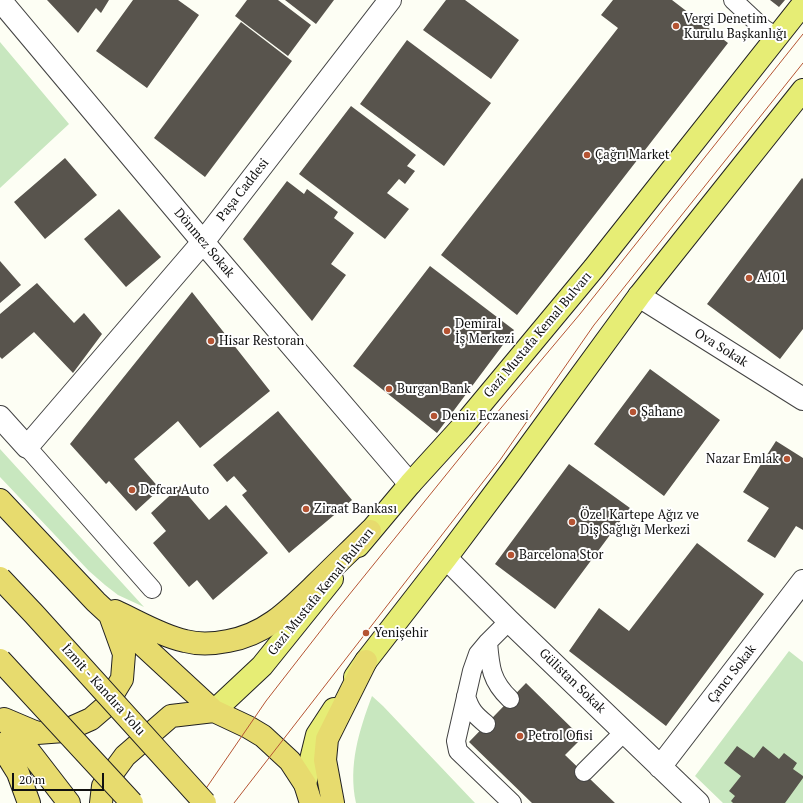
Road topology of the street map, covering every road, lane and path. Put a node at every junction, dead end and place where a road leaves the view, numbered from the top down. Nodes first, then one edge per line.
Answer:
1 (0, 0) edge
2 (390, 0) edge
3 (733, 0) edge
4 (803, 4) edge
5 (777, 37) junction
6 (803, 90) edge
7 (203, 242) junction
8 (639, 296) junction
9 (803, 399) edge
10 (0, 417) edge
11 (27, 447) junction
12 (410, 484) junction
13 (0, 500) edge
14 (370, 531) junction
15 (446, 558) junction
16 (0, 578) edge
17 (803, 581) edge
18 (152, 589) dead end
19 (103, 608) junction
20 (509, 621) junction
21 (488, 642) junction
22 (0, 660) edge
23 (366, 661) junction
24 (466, 696) junction
25 (510, 699) dead end
26 (214, 711) junction
27 (2, 717) edge
28 (486, 724) dead end
29 (624, 732) junction
30 (0, 744) edge
31 (660, 767) junction
32 (584, 772) dead end
33 (308, 796) edge
34 (693, 801) edge
35 (29, 803) edge
36 (69, 803) edge
37 (101, 803) edge
38 (132, 803) edge
39 (205, 803) edge
40 (333, 803) edge
41 (512, 803) edge

1 - 7 street, Dönmez Sokak
2 - 7 street, Paşa Caddesi
3 - 5 lane
4 - 5 main road, Gazi Mustafa Kemal Bulvarı
5 - 12 main road, Gazi Mustafa Kemal Bulvarı
6 - 8 main road
7 - 11 street, Paşa Caddesi
7 - 12 street, Dönmez Sokak
8 - 9 street, Ova Sokak
8 - 15 main road
10 - 11 street
11 - 18 lane
12 - 14 main road, Gazi Mustafa Kemal Bulvarı
13 - 19 highway
14 - 19 highway
14 - 26 main road, Gazi Mustafa Kemal Bulvarı
15 - 20 street, Gülistan Sokak
15 - 23 main road
16 - 39 highway, İzmit - Kandıra Yolu, bridge
17 - 31 street, Çancı Sokak
19 - 26 highway
19 - 27 highway
20 - 21 lane
20 - 29 street, Gülistan Sokak
21 - 24 lane
21 - 25 lane
22 - 38 highway, bridge
23 - 33 main road
23 - 40 highway
24 - 28 lane
24 - 41 lane
26 - 33 highway
26 - 37 highway
27 - 36 highway
29 - 31 street, Gülistan Sokak
29 - 32 lane
30 - 35 highway
31 - 34 street, Gülistan Sokak

